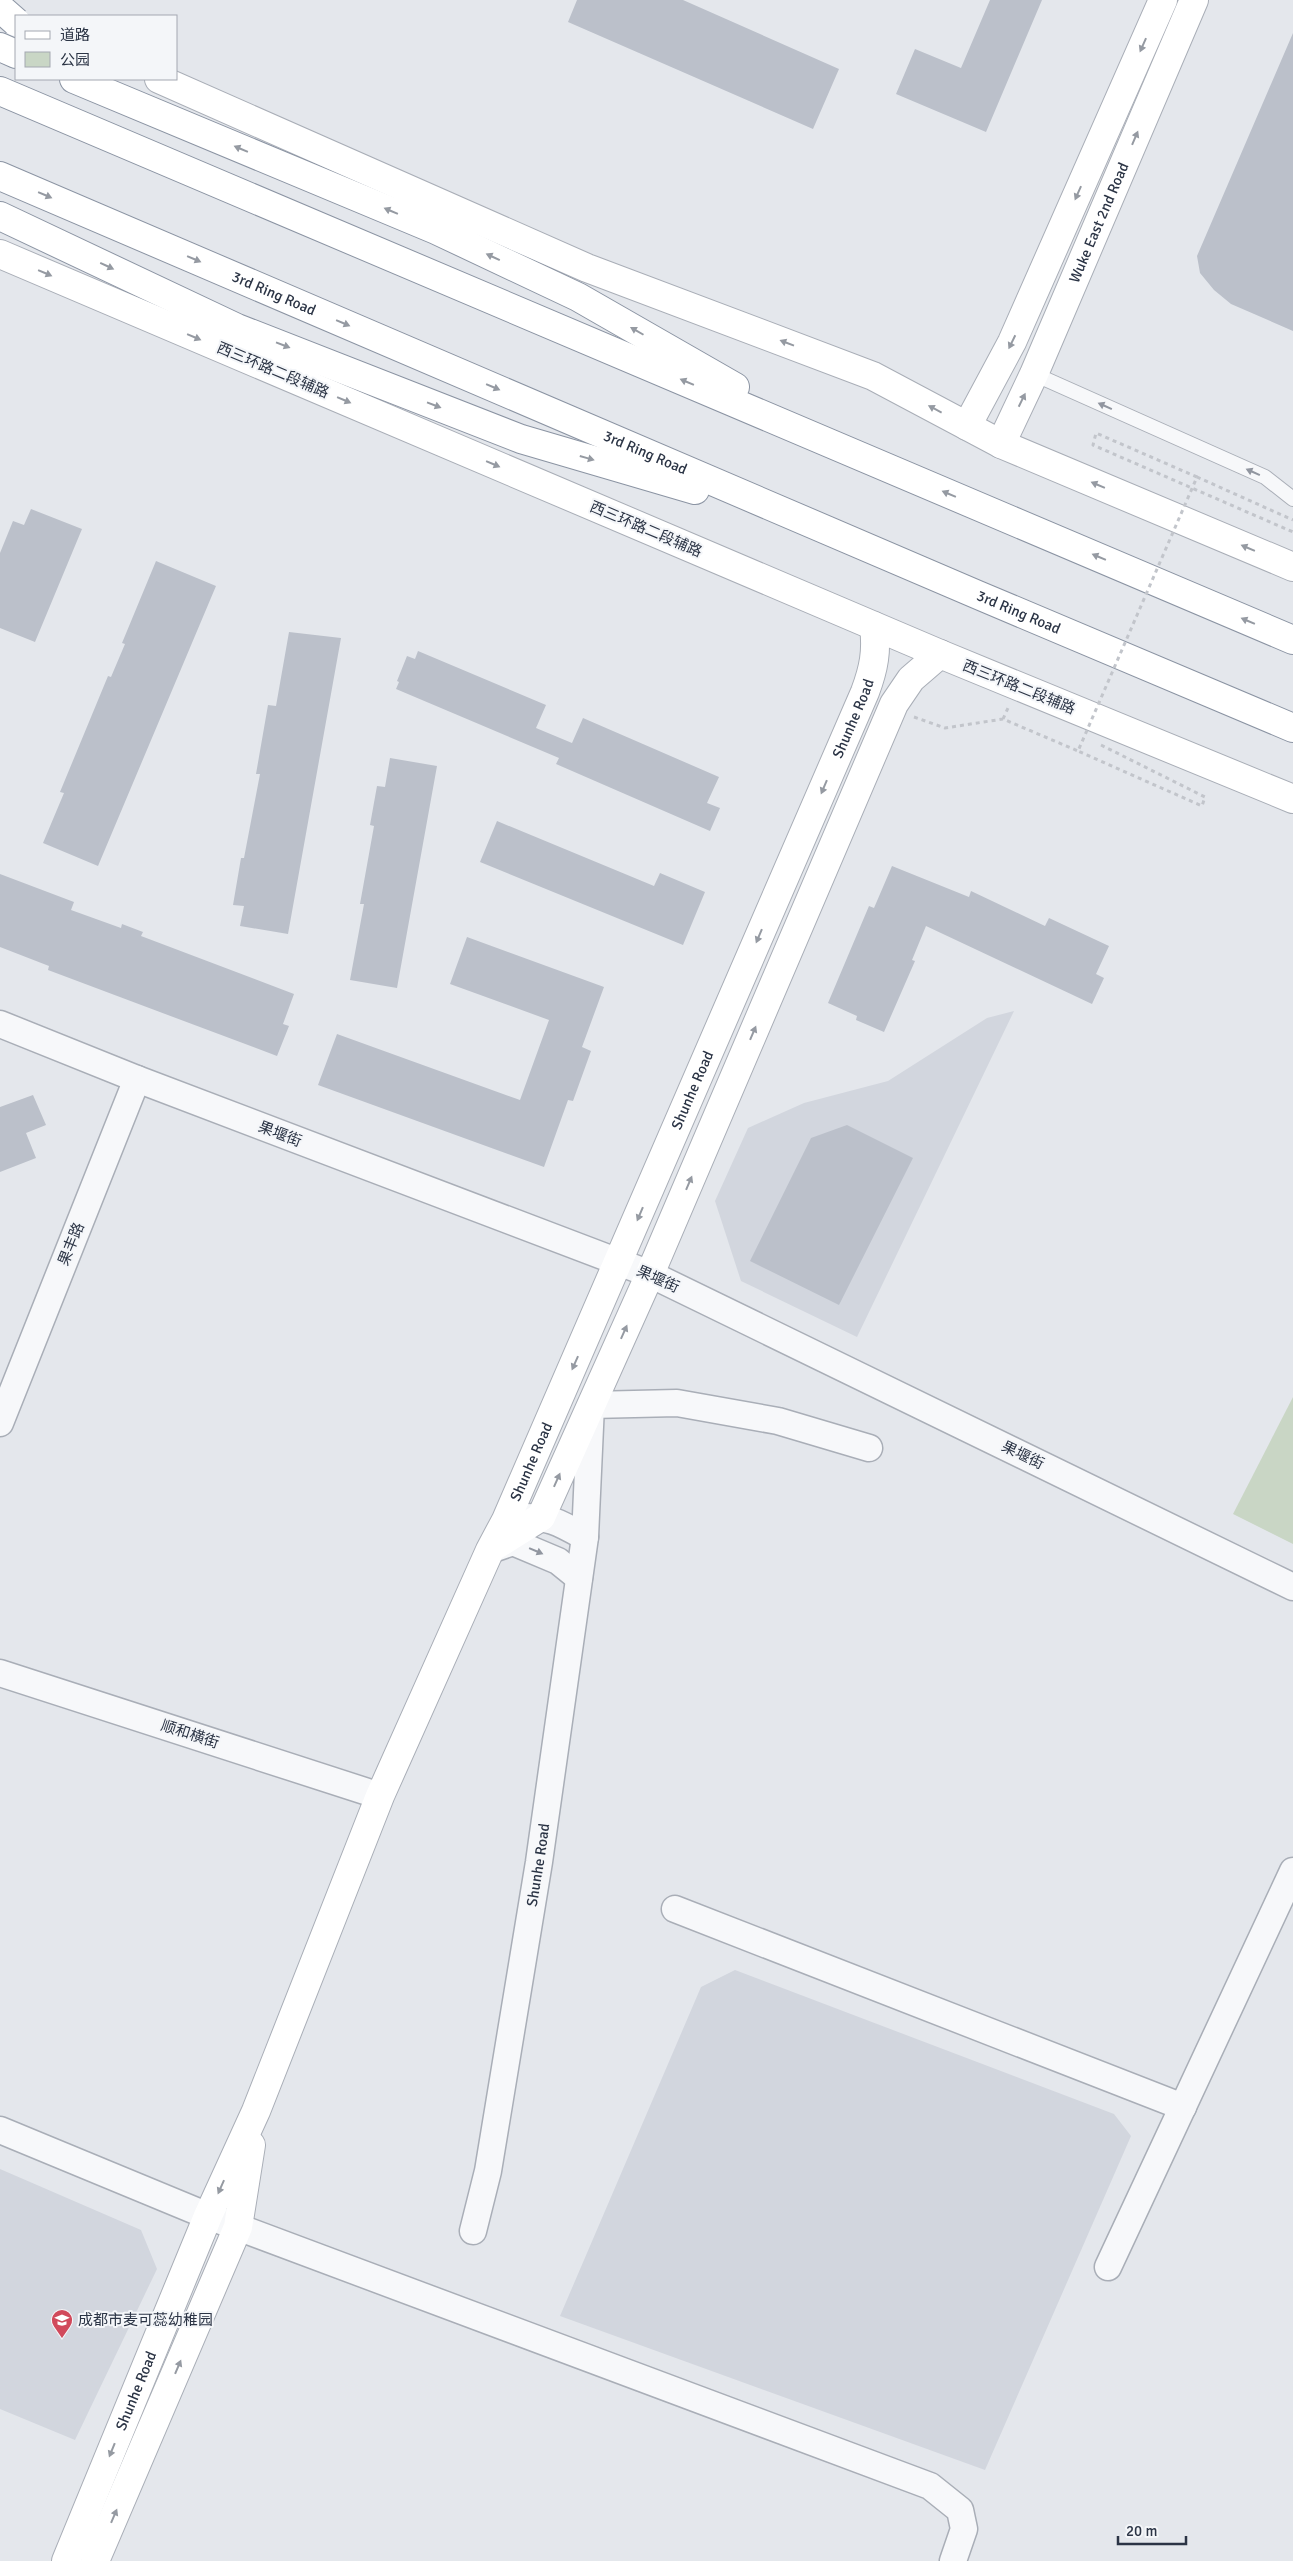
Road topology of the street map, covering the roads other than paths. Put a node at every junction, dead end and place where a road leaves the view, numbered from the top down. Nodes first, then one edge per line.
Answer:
1 (1163, 0) edge
2 (1194, 0) edge
3 (0, 8) edge
4 (16, 15) edge
5 (15, 21) edge
6 (0, 47) edge
7 (15, 54) edge
8 (77, 80) edge
9 (161, 80) edge
10 (94, 85) edge
11 (0, 91) edge
12 (0, 176) edge
13 (0, 216) edge
14 (0, 254) edge
15 (1034, 374) junction
16 (967, 426) junction
17 (1000, 444) junction
18 (847, 450) junction
19 (1293, 500) edge
20 (814, 525) junction
21 (1293, 567) edge
22 (874, 626) junction
23 (1293, 640) edge
24 (940, 654) junction
25 (1293, 728) edge
26 (1293, 800) edge
27 (0, 1024) edge
28 (137, 1079) junction
29 (619, 1262) junction
30 (650, 1274) junction
31 (591, 1405) junction
32 (3, 1416) edge
33 (869, 1448) dead end
34 (540, 1517) junction
35 (506, 1520) junction
36 (585, 1537) junction
37 (490, 1550) junction
38 (579, 1578) junction
39 (1293, 1587) edge
40 (0, 1673) edge
41 (380, 1796) junction
42 (1293, 1871) edge
43 (675, 1909) dead end
44 (1183, 2107) junction
45 (256, 2111) junction
46 (0, 2130) edge
47 (208, 2216) junction
48 (238, 2227) junction
49 (473, 2231) dead end
50 (1108, 2267) dead end
51 (66, 2561) edge
52 (95, 2561) edge
53 (953, 2561) edge

1 -> 16 main road, Wuke East 2nd Road
15 -> 2 main road, Wuke East 2nd Road
3 - 4 main road
3 - 5 main road, bridge
6 - 7 main road
8 - 10 main road
16 -> 9 main road
18 -> 10 main road
18 -> 11 main road
12 -> 20 main road, 3rd Ring Road
13 -> 20 main road
14 -> 22 main road, 西三环路二段辅路
17 -> 15 main road, Wuke East 2nd Road
19 -> 15 lane
16 - 17 main road
21 -> 17 main road
23 -> 18 main road
20 - 25 main road, 3rd Ring Road
22 - 24 main road, 西三环路二段辅路
22 -> 29 main road, Shunhe Road
24 - 26 main road, 西三环路二段辅路
30 -> 24 main road, Shunhe Road
27 - 28 street, 果堰街
28 - 29 street, 果堰街
28 - 32 street, 果丰路
29 - 30 street, 果堰街
29 -> 35 main road, Shunhe Road
31 -> 30 main road, Shunhe Road
30 - 39 street, 果堰街
31 - 33 street
34 -> 31 main road, Shunhe Road
31 - 36 street, Shunhe Road
34 - 35 street
34 - 36 street
34 - 37 main road, Shunhe Road
35 - 37 main road, Shunhe Road
36 - 38 street, Shunhe Road
37 -> 38 street
37 - 41 main road, Shunhe Road
38 - 49 street, Shunhe Road
40 - 41 street, 顺和横街
41 - 45 main road, Shunhe Road
42 - 44 street
43 - 44 street
44 - 50 street
45 -> 47 main road, Shunhe Road
45 - 48 main road, Shunhe Road
46 - 47 street
47 - 48 street
47 -> 51 main road, Shunhe Road
52 -> 48 main road, Shunhe Road
48 - 53 street

